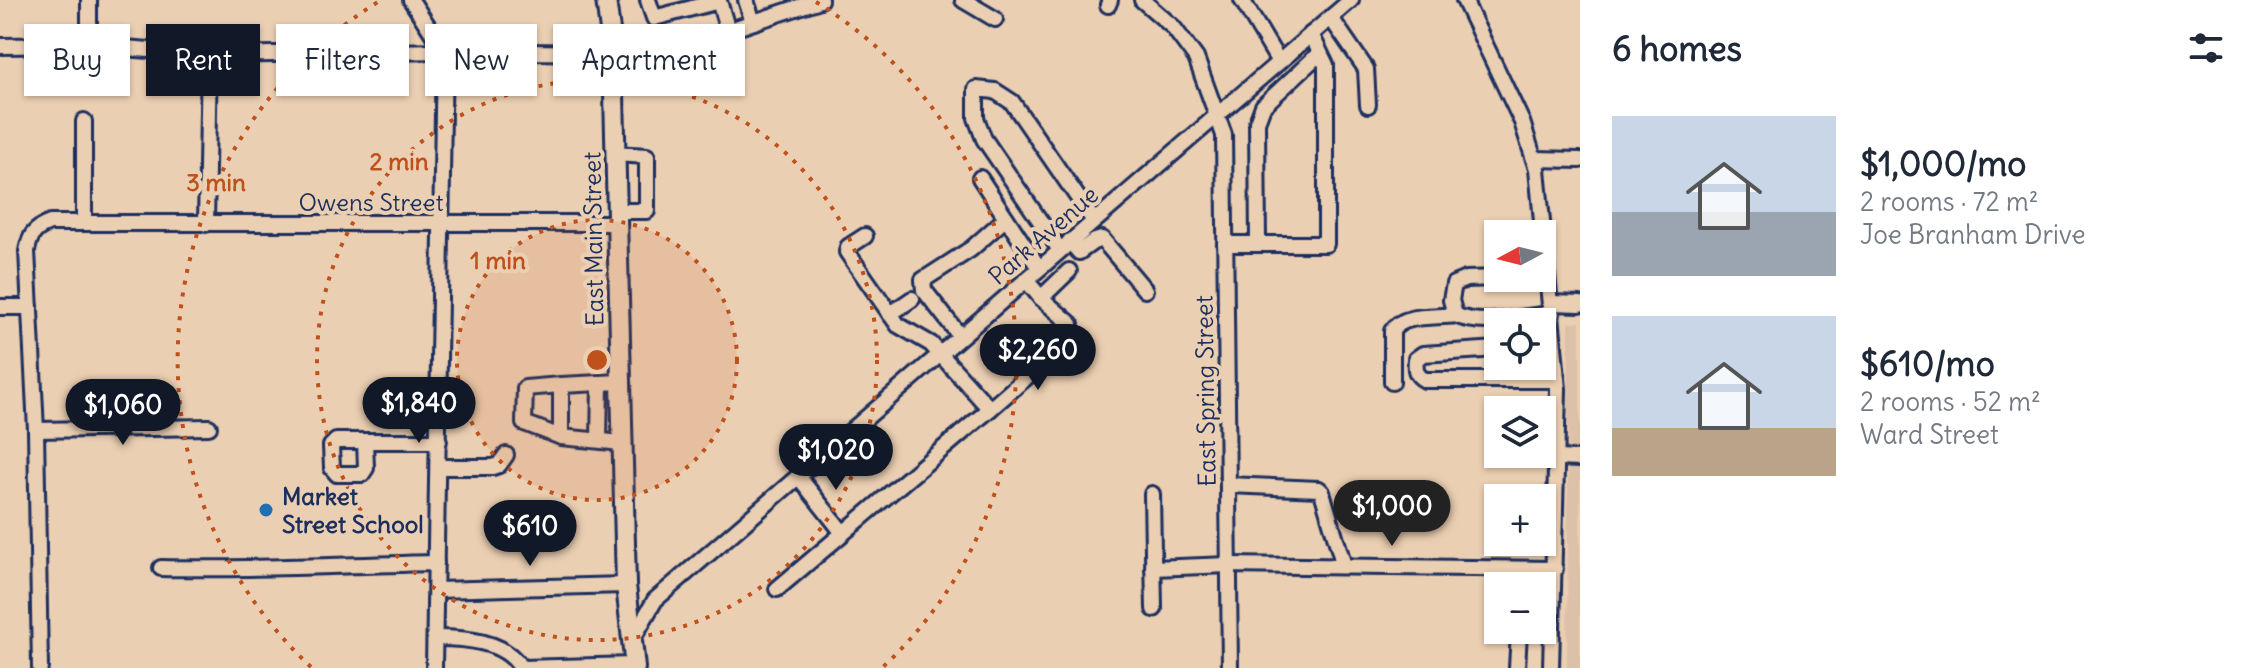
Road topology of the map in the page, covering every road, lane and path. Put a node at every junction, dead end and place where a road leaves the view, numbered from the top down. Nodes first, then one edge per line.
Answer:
1 (89, 0) edge
2 (411, 0) edge
3 (606, 0) edge
4 (648, 0) edge
5 (746, 0) edge
6 (820, 0) edge
7 (963, 0) edge
8 (1142, 0) edge
9 (1242, 0) edge
10 (1351, 0) edge
11 (1464, 0) edge
12 (1331, 18) junction
13 (995, 19) dead end
14 (753, 22) junction
15 (89, 24) edge
16 (427, 24) edge
17 (609, 24) edge
18 (726, 24) edge
19 (745, 25) edge
20 (1311, 34) junction
21 (0, 46) edge
22 (24, 46) edge
23 (425, 51) edge
24 (1320, 53) junction
25 (260, 54) edge
26 (1279, 62) junction
27 (208, 96) edge
28 (444, 96) edge
29 (614, 96) edge
30 (1368, 105) dead end
31 (1215, 115) junction
32 (84, 121) dead end
33 (615, 154) junction
34 (1534, 159) junction
35 (1580, 160) edge
36 (980, 178) dead end
37 (616, 217) junction
38 (1006, 218) junction
39 (1540, 220) edge
40 (1094, 221) junction
41 (84, 223) junction
42 (206, 224) junction
43 (443, 224) junction
44 (865, 236) dead end
45 (1225, 244) junction
46 (1258, 244) junction
47 (1065, 246) junction
48 (1039, 268) junction
49 (1069, 271) dead end
50 (1484, 278) edge
51 (1026, 280) junction
52 (1145, 290) dead end
53 (1041, 298) junction
54 (912, 299) dead end
55 (1580, 304) edge
56 (0, 307) edge
57 (30, 307) junction
58 (1556, 308) edge
59 (890, 314) junction
60 (1455, 315) junction
61 (1484, 320) edge
62 (1071, 324) dead end
63 (960, 336) junction
64 (1061, 347) dead end
65 (1484, 350) edge
66 (940, 353) junction
67 (1556, 376) edge
68 (1484, 380) edge
69 (1557, 380) joint
70 (620, 382) junction
71 (1392, 382) dead end
72 (600, 383) junction
73 (561, 385) junction
74 (990, 409) junction
75 (209, 427) dead end
76 (36, 430) junction
77 (561, 437) junction
78 (599, 440) junction
79 (365, 441) dead end
80 (439, 441) junction
81 (622, 443) junction
82 (506, 455) dead end
83 (1557, 458) junction
84 (1580, 459) edge
85 (438, 467) junction
86 (798, 476) junction
87 (1228, 485) junction
88 (1152, 494) dead end
89 (843, 533) junction
90 (436, 563) junction
91 (1229, 565) junction
92 (1344, 566) junction
93 (161, 568) dead end
94 (1153, 568) junction
95 (1555, 569) junction
96 (1555, 572) edge
97 (626, 585) junction
98 (777, 589) dead end
99 (436, 590) junction
100 (1154, 609) dead end
101 (435, 638) junction
102 (632, 640) junction
103 (1518, 644) edge
104 (1549, 644) edge
105 (635, 666) edge
106 (40, 668) edge
107 (434, 668) edge
108 (521, 668) edge
109 (1230, 668) edge
110 (1517, 668) edge
111 (1551, 668) edge

1 - 15 street
2 - 16 street
3 - 17 main road, East Main Street
4 - 18 street
5 - 14 street
6 - 14 street
7 - 13 street
8 - 31 street, East Spring Street
9 - 26 street
10 - 12 street, Park Avenue
11 - 34 street
12 - 20 street, Park Avenue
12 - 30 street
14 - 19 street
20 - 24 street
20 - 26 street, Park Avenue
21 - 22 street
23 - 25 street
24 - 46 street
24 - 46 street
26 - 31 street, Park Avenue
27 - 42 street
28 - 43 street
29 - 33 main road, East Main Street
31 - 40 street, Park Avenue
31 - 45 street, East Spring Street
32 - 41 street
33 - 37 main road, East Main Street
33 - 37 street, Owens Street
34 - 35 street
34 - 39 street
36 - 38 street
37 - 43 street, Owens Street
37 - 70 main road, East Main Street
38 - 48 street
38 - 63 street
40 - 47 street, Park Avenue
40 - 47 street
41 - 42 street, Owens Street
41 - 57 street, Owens Street
42 - 43 street, Owens Street
43 - 80 street
44 - 59 street
45 - 46 street
45 - 87 street, East Spring Street
47 - 48 street, Park Avenue
47 - 52 street
48 - 51 street, Park Avenue
49 - 53 street
50 - 60 street
51 - 53 street
51 - 63 street, Park Avenue
53 - 62 street
54 - 59 street
55 - 58 street
56 - 57 street
57 - 76 street
59 - 66 street
60 - 61 street
60 - 71 street
63 - 66 street, Park Avenue
64 - 74 street
65 - 68 street
66 - 74 street
66 - 86 street, Park Avenue
67 - 69 street
69 - 83 street
70 - 72 street
70 - 81 main road, East Main Street
72 - 73 street
72 - 78 street
73 - 77 street
73 - 77 street
74 - 89 street
75 - 76 street
76 - 106 street
77 - 78 street
78 - 81 street
79 - 80 street
80 - 85 street
81 - 97 main road, East Main Street
82 - 85 street
83 - 84 street
83 - 95 street
85 - 90 street
86 - 89 street
86 - 102 street, Park Avenue
87 - 91 street, East Spring Street
87 - 92 street
88 - 94 street
89 - 98 street
90 - 93 street
90 - 99 street
91 - 92 street
91 - 94 street
91 - 109 street, East Spring Street
92 - 95 street
94 - 100 street
95 - 96 street
97 - 99 street
97 - 102 main road, East Main Street
99 - 101 street
101 - 107 street
101 - 108 street
102 - 105 main road, East Main Street
103 - 110 street
104 - 111 street
105 - 108 street

